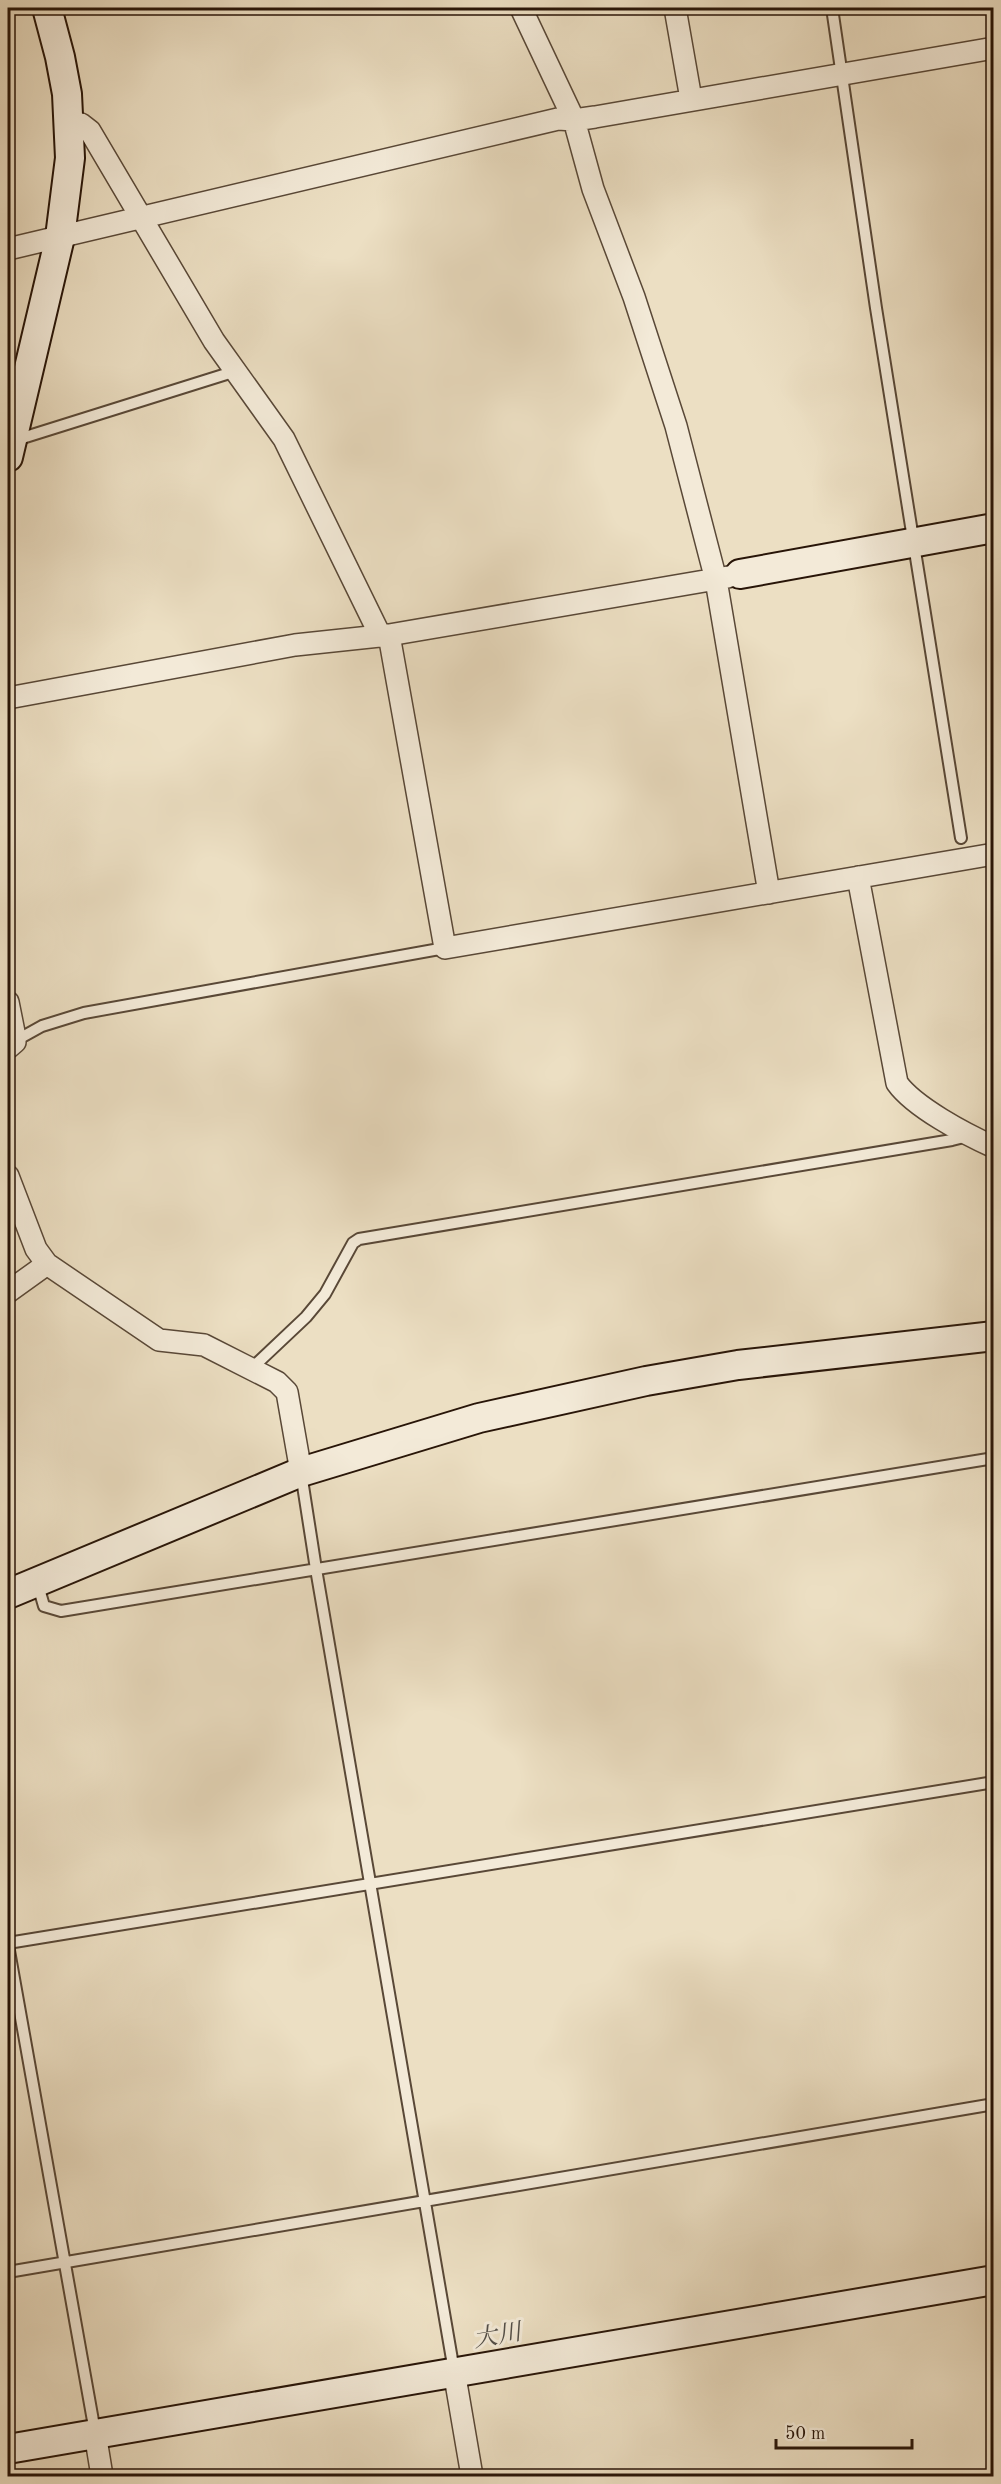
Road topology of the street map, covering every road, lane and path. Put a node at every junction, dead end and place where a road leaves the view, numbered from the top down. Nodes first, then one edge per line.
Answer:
1 (47, 8) edge
2 (521, 8) edge
3 (675, 8) edge
4 (832, 8) edge
5 (993, 48) edge
6 (842, 75) junction
7 (691, 99) junction
8 (574, 120) junction
9 (69, 124) junction
10 (139, 217) junction
11 (60, 237) junction
12 (8, 249) edge
13 (236, 371) junction
14 (9, 447) edge
15 (993, 528) edge
16 (915, 541) junction
17 (728, 577) junction
18 (385, 635) junction
19 (8, 698) edge
20 (961, 838) dead end
21 (993, 854) edge
22 (858, 877) junction
23 (769, 893) junction
24 (445, 948) junction
25 (8, 1002) edge
26 (11, 1042) edge
27 (965, 1133) junction
28 (993, 1147) edge
29 (8, 1176) edge
30 (47, 1264) junction
31 (8, 1292) edge
32 (993, 1336) edge
33 (252, 1368) junction
34 (993, 1458) edge
35 (301, 1472) junction
36 (316, 1569) junction
37 (37, 1582) junction
38 (8, 1594) edge
39 (993, 1782) edge
40 (371, 1883) junction
41 (8, 1944) edge
42 (993, 2104) edge
43 (425, 2201) junction
44 (64, 2262) junction
45 (8, 2272) edge
46 (993, 2280) edge
47 (454, 2372) junction
48 (95, 2433) junction
49 (8, 2449) edge
50 (102, 2476) edge
51 (472, 2476) edge

1 - 9 street
2 - 8 street
3 - 7 street
4 - 6 lane
5 - 6 street
6 - 7 street
6 - 16 lane
7 - 8 street
8 - 10 street
8 - 17 street
9 - 10 street
9 - 11 street
10 - 11 street
10 - 13 street
11 - 12 street
11 - 14 street
13 - 14 lane
13 - 18 street
15 - 16 street
16 - 17 street
16 - 20 lane
17 - 18 street
17 - 23 street
18 - 19 street
18 - 24 street
21 - 22 street
22 - 23 street
22 - 27 street
23 - 24 street
24 - 26 lane
25 - 26 street
27 - 28 street
27 - 33 lane
29 - 30 street
30 - 31 street
30 - 33 street
32 - 35 street
33 - 35 street
34 - 36 lane
35 - 36 lane
35 - 37 street
36 - 37 lane
36 - 40 lane
37 - 38 street
39 - 40 lane
40 - 41 lane
40 - 43 lane
41 - 44 lane
42 - 43 lane
43 - 44 lane
43 - 47 lane
44 - 45 lane
44 - 48 lane
46 - 47 street
47 - 48 street
47 - 51 street
48 - 49 street
48 - 50 street

